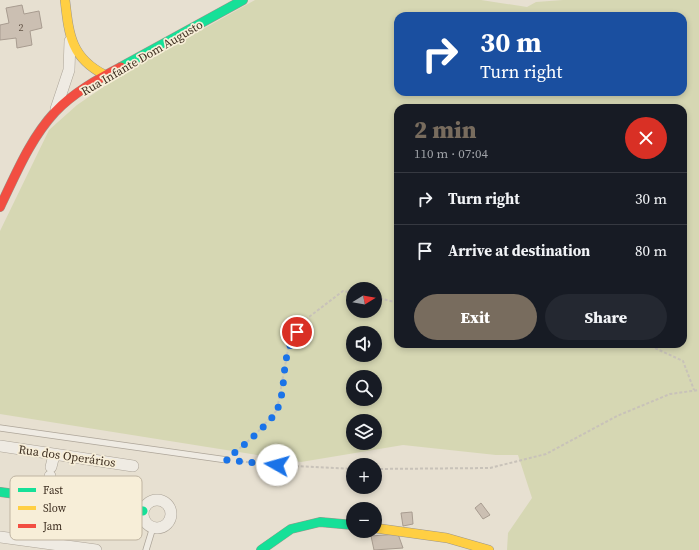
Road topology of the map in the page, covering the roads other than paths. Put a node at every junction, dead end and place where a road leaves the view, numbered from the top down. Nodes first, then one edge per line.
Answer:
1 (64, 0) edge
2 (244, 0) edge
3 (70, 40) junction
4 (105, 76) junction
5 (56, 111) junction
6 (0, 207) edge
7 (0, 428) edge
8 (0, 446) edge
9 (54, 454) junction
10 (226, 460) road end
11 (133, 466) dead end
12 (50, 476) edge
13 (0, 492) edge
14 (10, 493) edge
15 (143, 512) joint
16 (346, 524) edge
17 (153, 527) junction
18 (382, 529) edge
19 (0, 537) edge
20 (10, 538) edge
21 (23, 540) edge
22 (39, 542) joint
23 (96, 550) edge
24 (146, 550) edge
25 (260, 550) edge
26 (489, 550) edge

1 - 3 street
2 - 4 street, Rua Infante Dom Augusto
3 - 4 street
3 - 5 street
4 - 5 street, Rua Infante Dom Augusto
5 - 6 street, Rua Infante Dom Augusto
7 - 10 lane
8 - 9 street, Rua dos Operários
9 - 11 street, Rua dos Operários
9 - 12 street
13 - 14 street
15 - 17 street
15 - 17 street
16 - 25 street
17 - 24 lane
18 - 26 street
19 - 20 street
21 - 22 street
22 - 23 street

